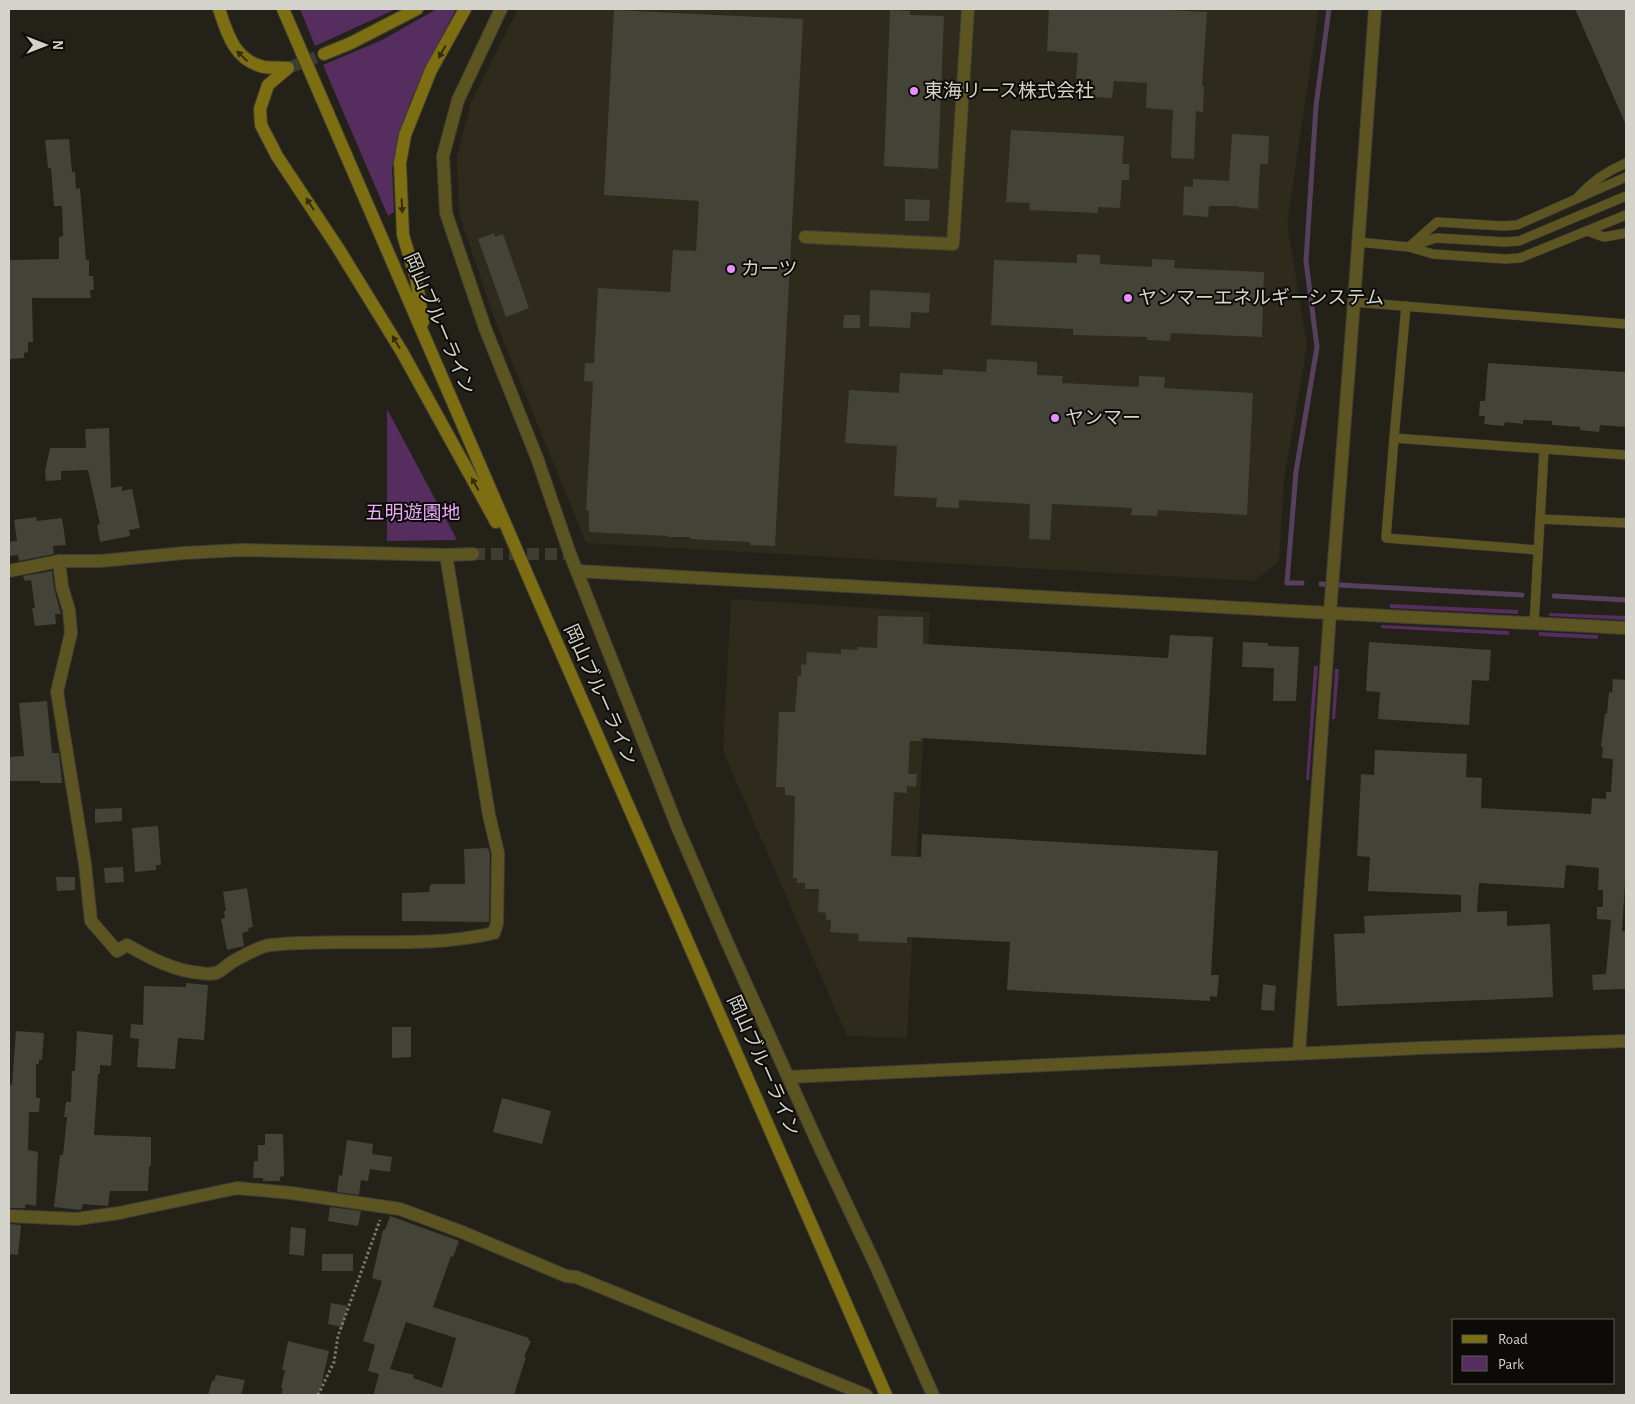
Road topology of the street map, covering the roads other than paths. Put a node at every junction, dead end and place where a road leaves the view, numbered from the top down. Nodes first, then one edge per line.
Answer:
1 (219, 9) edge
2 (283, 9) edge
3 (417, 9) edge
4 (465, 9) edge
5 (502, 9) edge
6 (968, 9) edge
7 (1375, 9) edge
8 (324, 54) tunnel mouth
9 (1626, 163) edge
10 (1626, 178) edge
11 (1626, 196) edge
12 (1576, 199) junction
13 (1626, 215) edge
14 (1587, 231) junction
15 (1626, 233) edge
16 (805, 237) dead end
17 (1358, 242) junction
18 (1409, 247) junction
19 (1354, 302) junction
20 (1406, 306) junction
21 (1626, 324) edge
22 (426, 342) junction
23 (1394, 438) junction
24 (1544, 450) junction
25 (1626, 456) edge
26 (1540, 519) junction
27 (1626, 524) edge
28 (1538, 550) junction
29 (473, 554) tunnel mouth
30 (446, 555) junction
31 (59, 561) junction
32 (9, 571) edge
33 (577, 571) junction
34 (533, 588) junction
35 (1330, 613) junction
36 (1534, 624) junction
37 (1626, 628) edge
38 (1626, 1041) edge
39 (1299, 1053) junction
40 (788, 1077) junction
41 (9, 1216) edge
42 (841, 1390) edge
43 (866, 1395) edge
44 (886, 1395) edge
45 (933, 1395) edge

34 -> 1 main road
2 - 22 main road, 岡山ブルーライン
3 - 8 main road
4 -> 22 main road
5 - 33 street
6 - 16 street
7 - 17 street
9 - 12 lane
10 - 12 lane
11 - 18 lane
12 - 18 lane
13 - 14 lane
14 - 15 lane
14 - 18 lane
17 - 18 lane
17 - 19 street
19 - 20 lane
19 - 35 street
20 - 21 lane
20 - 23 lane
22 - 34 main road, 岡山ブルーライン
23 - 24 lane
23 - 28 lane
24 - 25 lane
24 - 26 lane
26 - 27 lane
26 - 28 lane
28 - 36 lane
29 - 30 street
30 - 31 street
30 - 31 street
31 - 32 street
33 - 35 street
33 - 40 street
34 - 44 main road, 岡山ブルーライン
35 - 36 street
35 - 39 street
36 - 37 street
38 - 39 street
39 - 40 street
40 - 45 street
41 - 42 street
42 - 43 street

